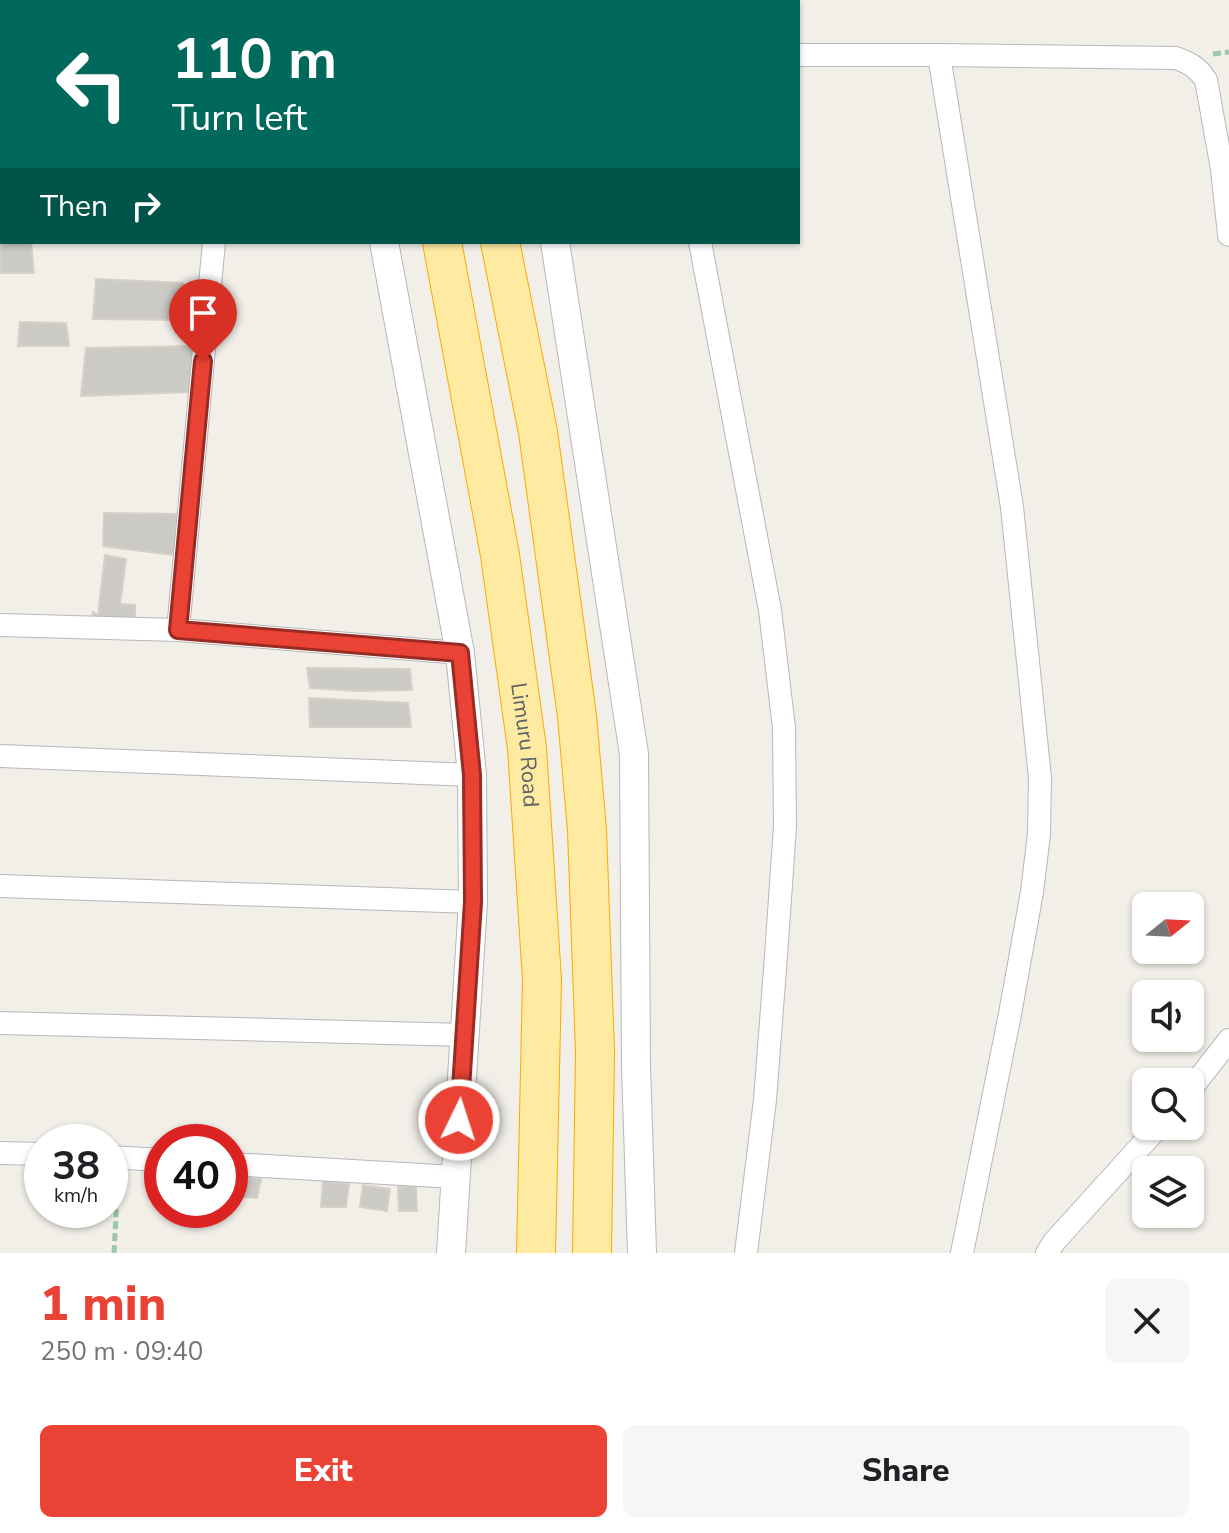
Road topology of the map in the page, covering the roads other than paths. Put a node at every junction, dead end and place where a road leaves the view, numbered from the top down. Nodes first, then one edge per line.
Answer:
1 (800, 55) edge
2 (939, 55) junction
3 (1229, 235) edge
4 (214, 244) edge
5 (384, 244) edge
6 (442, 244) edge
7 (500, 244) edge
8 (555, 244) edge
9 (700, 244) edge
10 (0, 625) edge
11 (178, 630) junction
12 (460, 653) junction
13 (0, 756) edge
14 (472, 775) junction
15 (0, 886) edge
16 (473, 902) junction
17 (0, 1023) edge
18 (465, 1035) junction
19 (1229, 1040) edge
20 (1204, 1072) edge
21 (1146, 1140) edge
22 (0, 1153) edge
23 (24, 1154) edge
24 (248, 1165) edge
25 (455, 1177) junction
26 (451, 1253) edge
27 (536, 1253) edge
28 (592, 1253) edge
29 (642, 1253) edge
30 (746, 1253) edge
31 (962, 1253) edge
32 (1047, 1253) edge

1 - 2 street
2 - 3 street
2 - 31 street
4 - 11 street
5 - 12 street
6 - 27 highway, Limuru Road
7 - 28 highway
8 - 29 street
9 - 30 street
10 - 11 street
11 - 12 street
12 - 14 street
13 - 14 street
14 - 16 street
15 - 16 street
16 - 18 street
17 - 18 street
18 - 25 street
19 - 20 street
21 - 32 street
22 - 23 street
24 - 25 street
25 - 26 street

